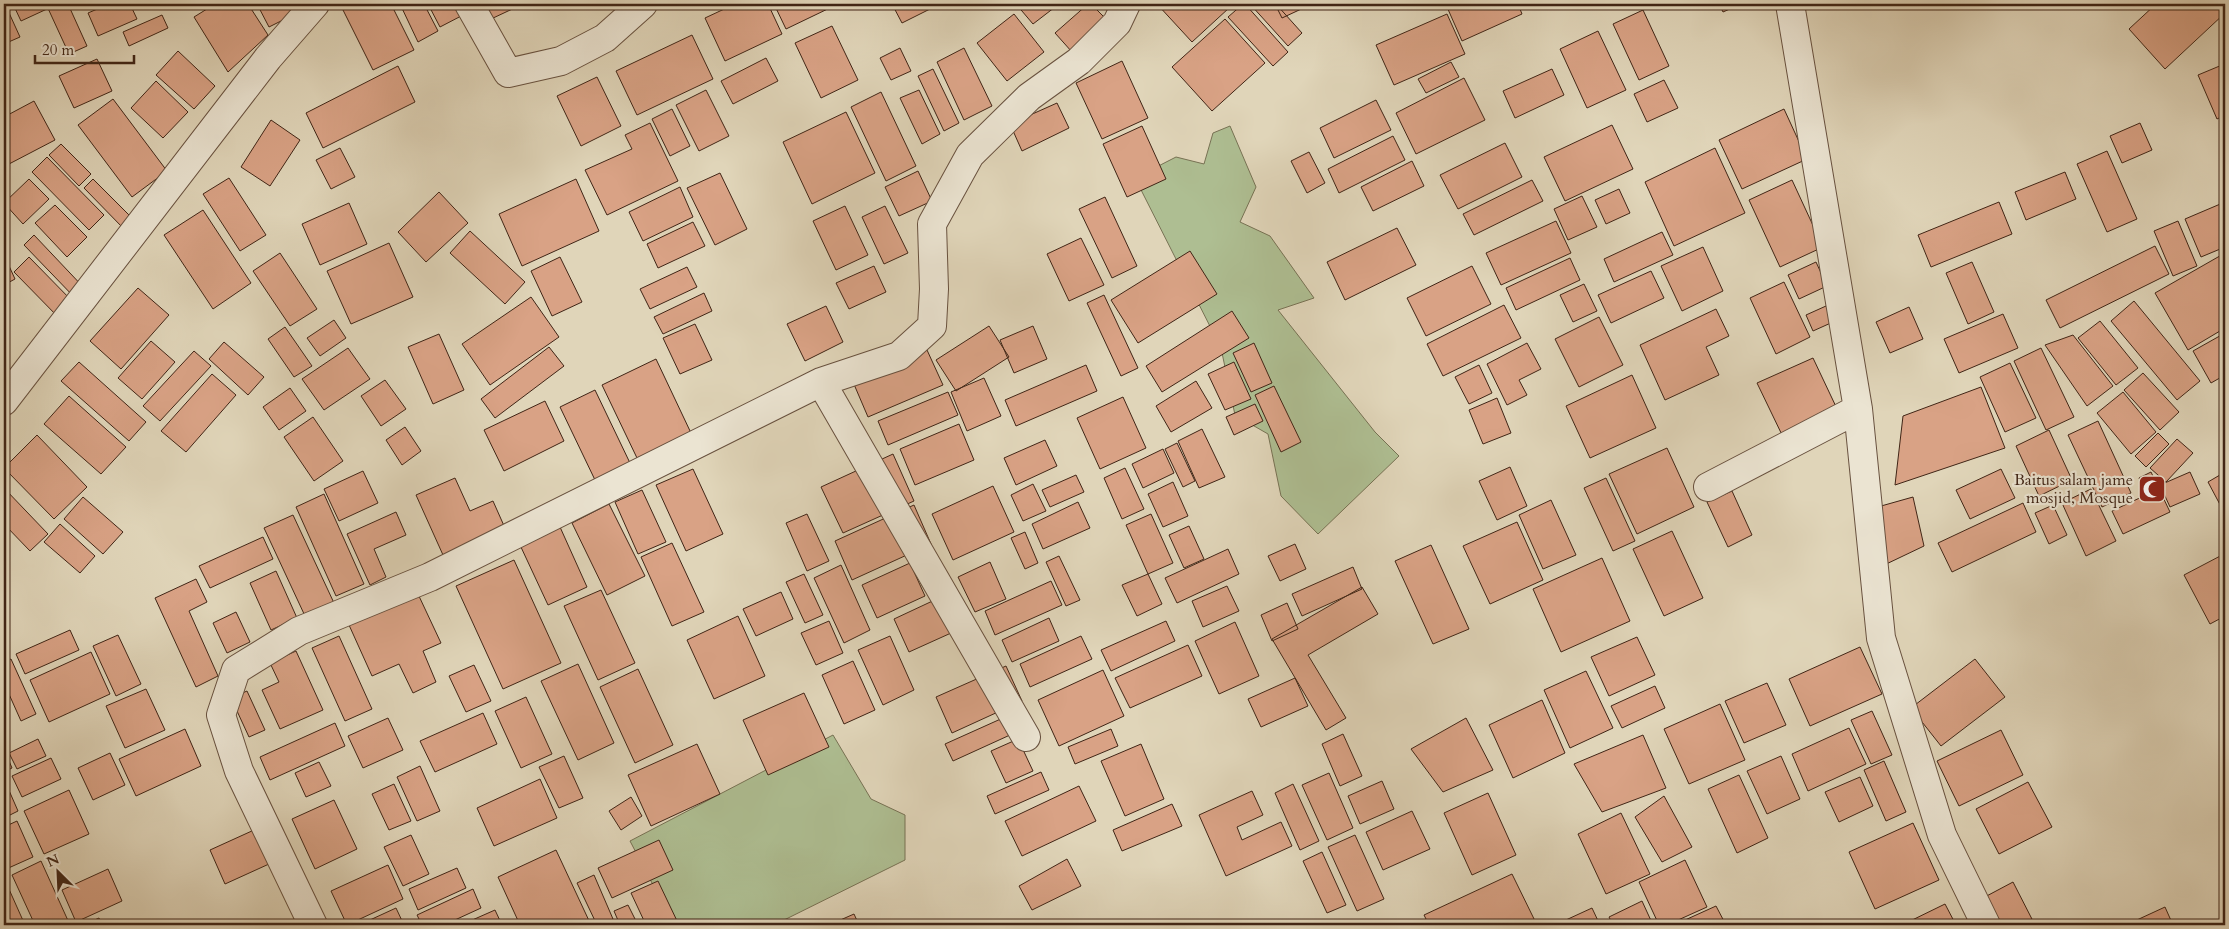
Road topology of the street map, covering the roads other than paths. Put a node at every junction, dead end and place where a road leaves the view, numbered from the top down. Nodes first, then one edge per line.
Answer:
1 (315, 4) edge
2 (468, 4) edge
3 (643, 4) edge
4 (1126, 4) edge
5 (1790, 4) edge
6 (820, 382) junction
7 (4, 401) edge
8 (1858, 408) junction
9 (1708, 487) dead end
10 (1026, 737) dead end
11 (312, 925) edge
12 (1986, 925) edge

1 - 7 street
2 - 3 street
4 - 6 street
5 - 8 street
6 - 10 street
6 - 11 street
8 - 9 street
8 - 12 street

